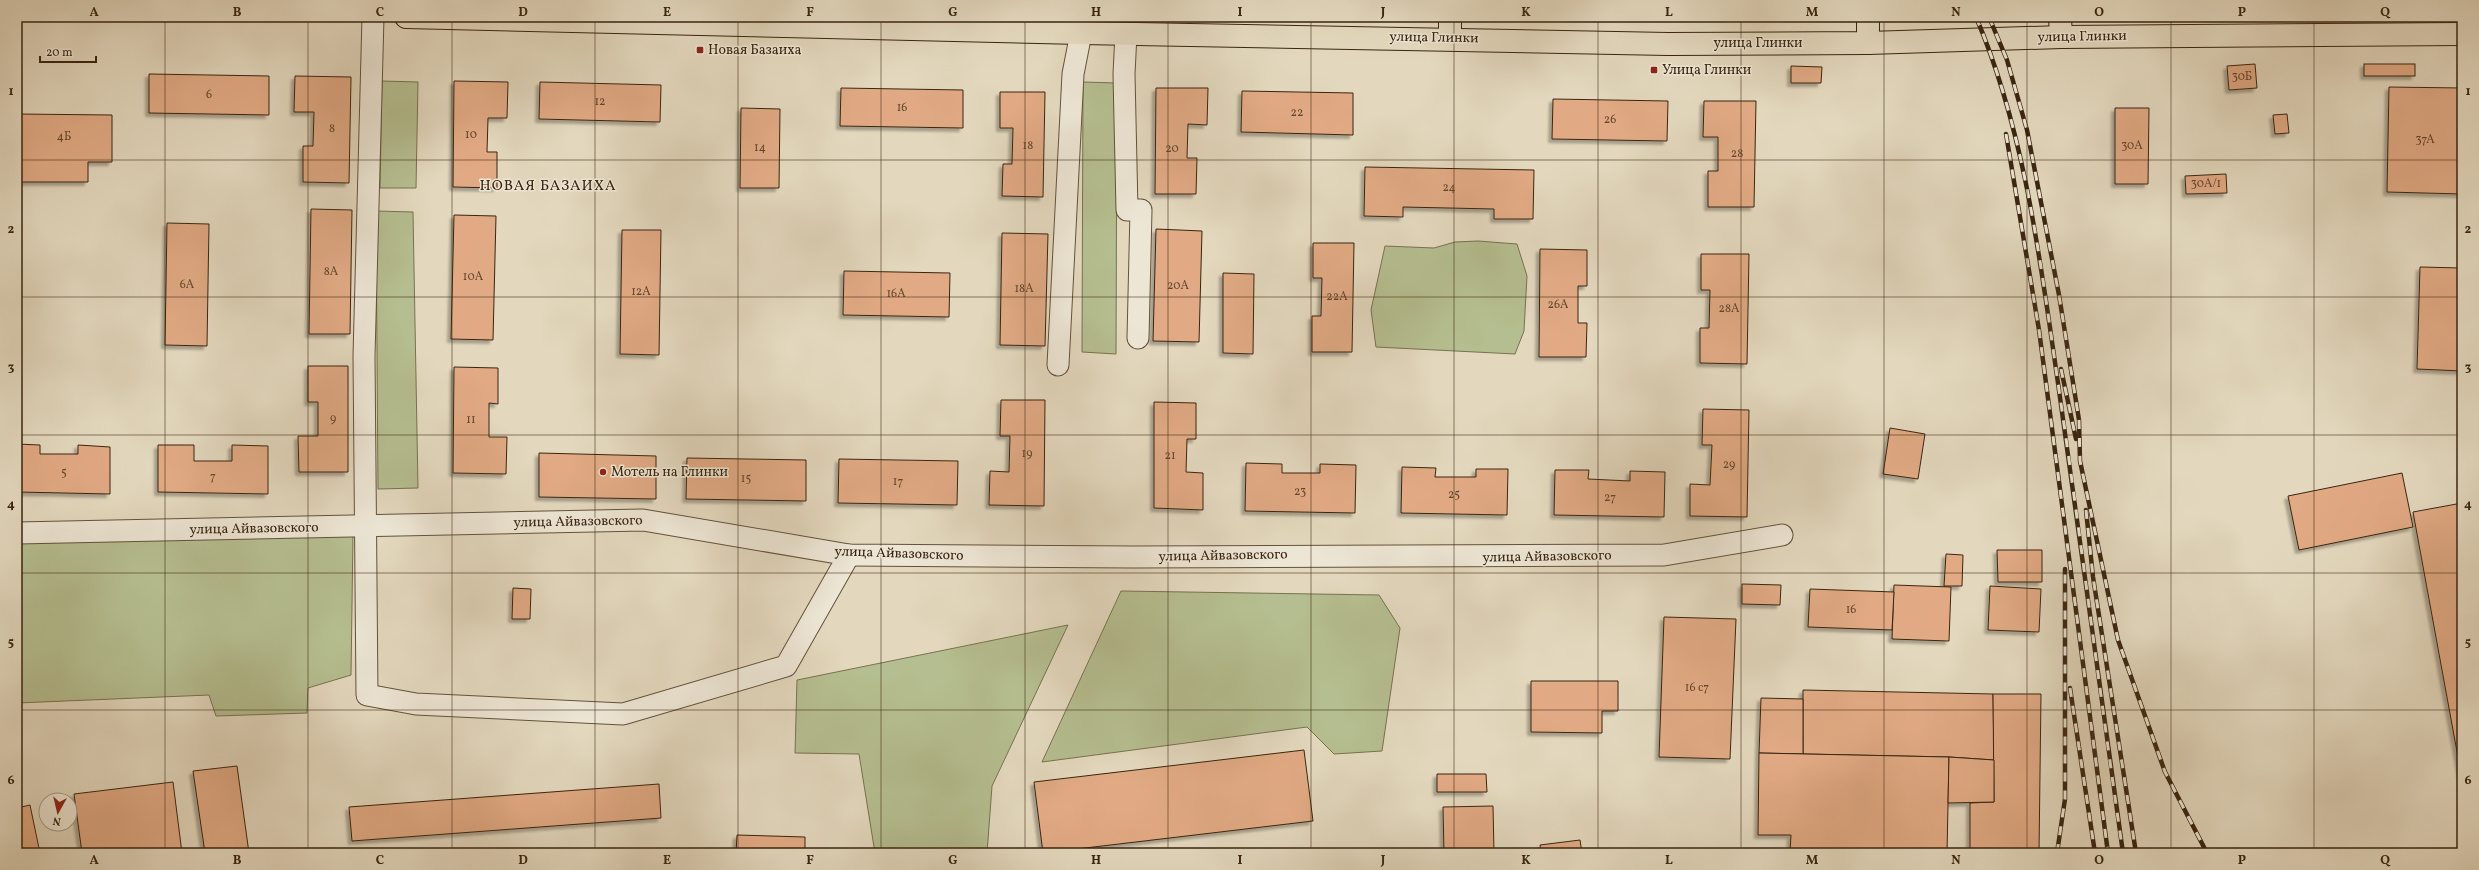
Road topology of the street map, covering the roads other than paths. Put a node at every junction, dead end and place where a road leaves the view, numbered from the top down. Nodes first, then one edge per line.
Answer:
1 (373, 17) edge
2 (406, 17) edge
3 (1450, 17) edge
4 (1868, 17) edge
5 (640, 20) edge
6 (2060, 27) edge
7 (1081, 33) junction
8 (1126, 34) junction
9 (2462, 34) edge
10 (1450, 38) junction
11 (1868, 43) junction
12 (1138, 338) dead end
13 (1058, 365) dead end
14 (367, 527) junction
15 (17, 533) edge
16 (1782, 535) dead end
17 (849, 555) junction

1 - 14 street
2 - 5 highway, улица Глинки
3 - 10 highway
4 - 11 highway
5 - 7 highway, улица Глинки
6 - 9 highway, улица Глинки
6 - 11 highway, улица Глинки
7 - 8 highway, улица Глинки
7 - 13 street
8 - 10 highway, улица Глинки
8 - 12 street
10 - 11 highway, улица Глинки
14 - 15 street, улица Айвазовского
14 - 17 street, улица Айвазовского
14 - 17 street
16 - 17 street, улица Айвазовского

